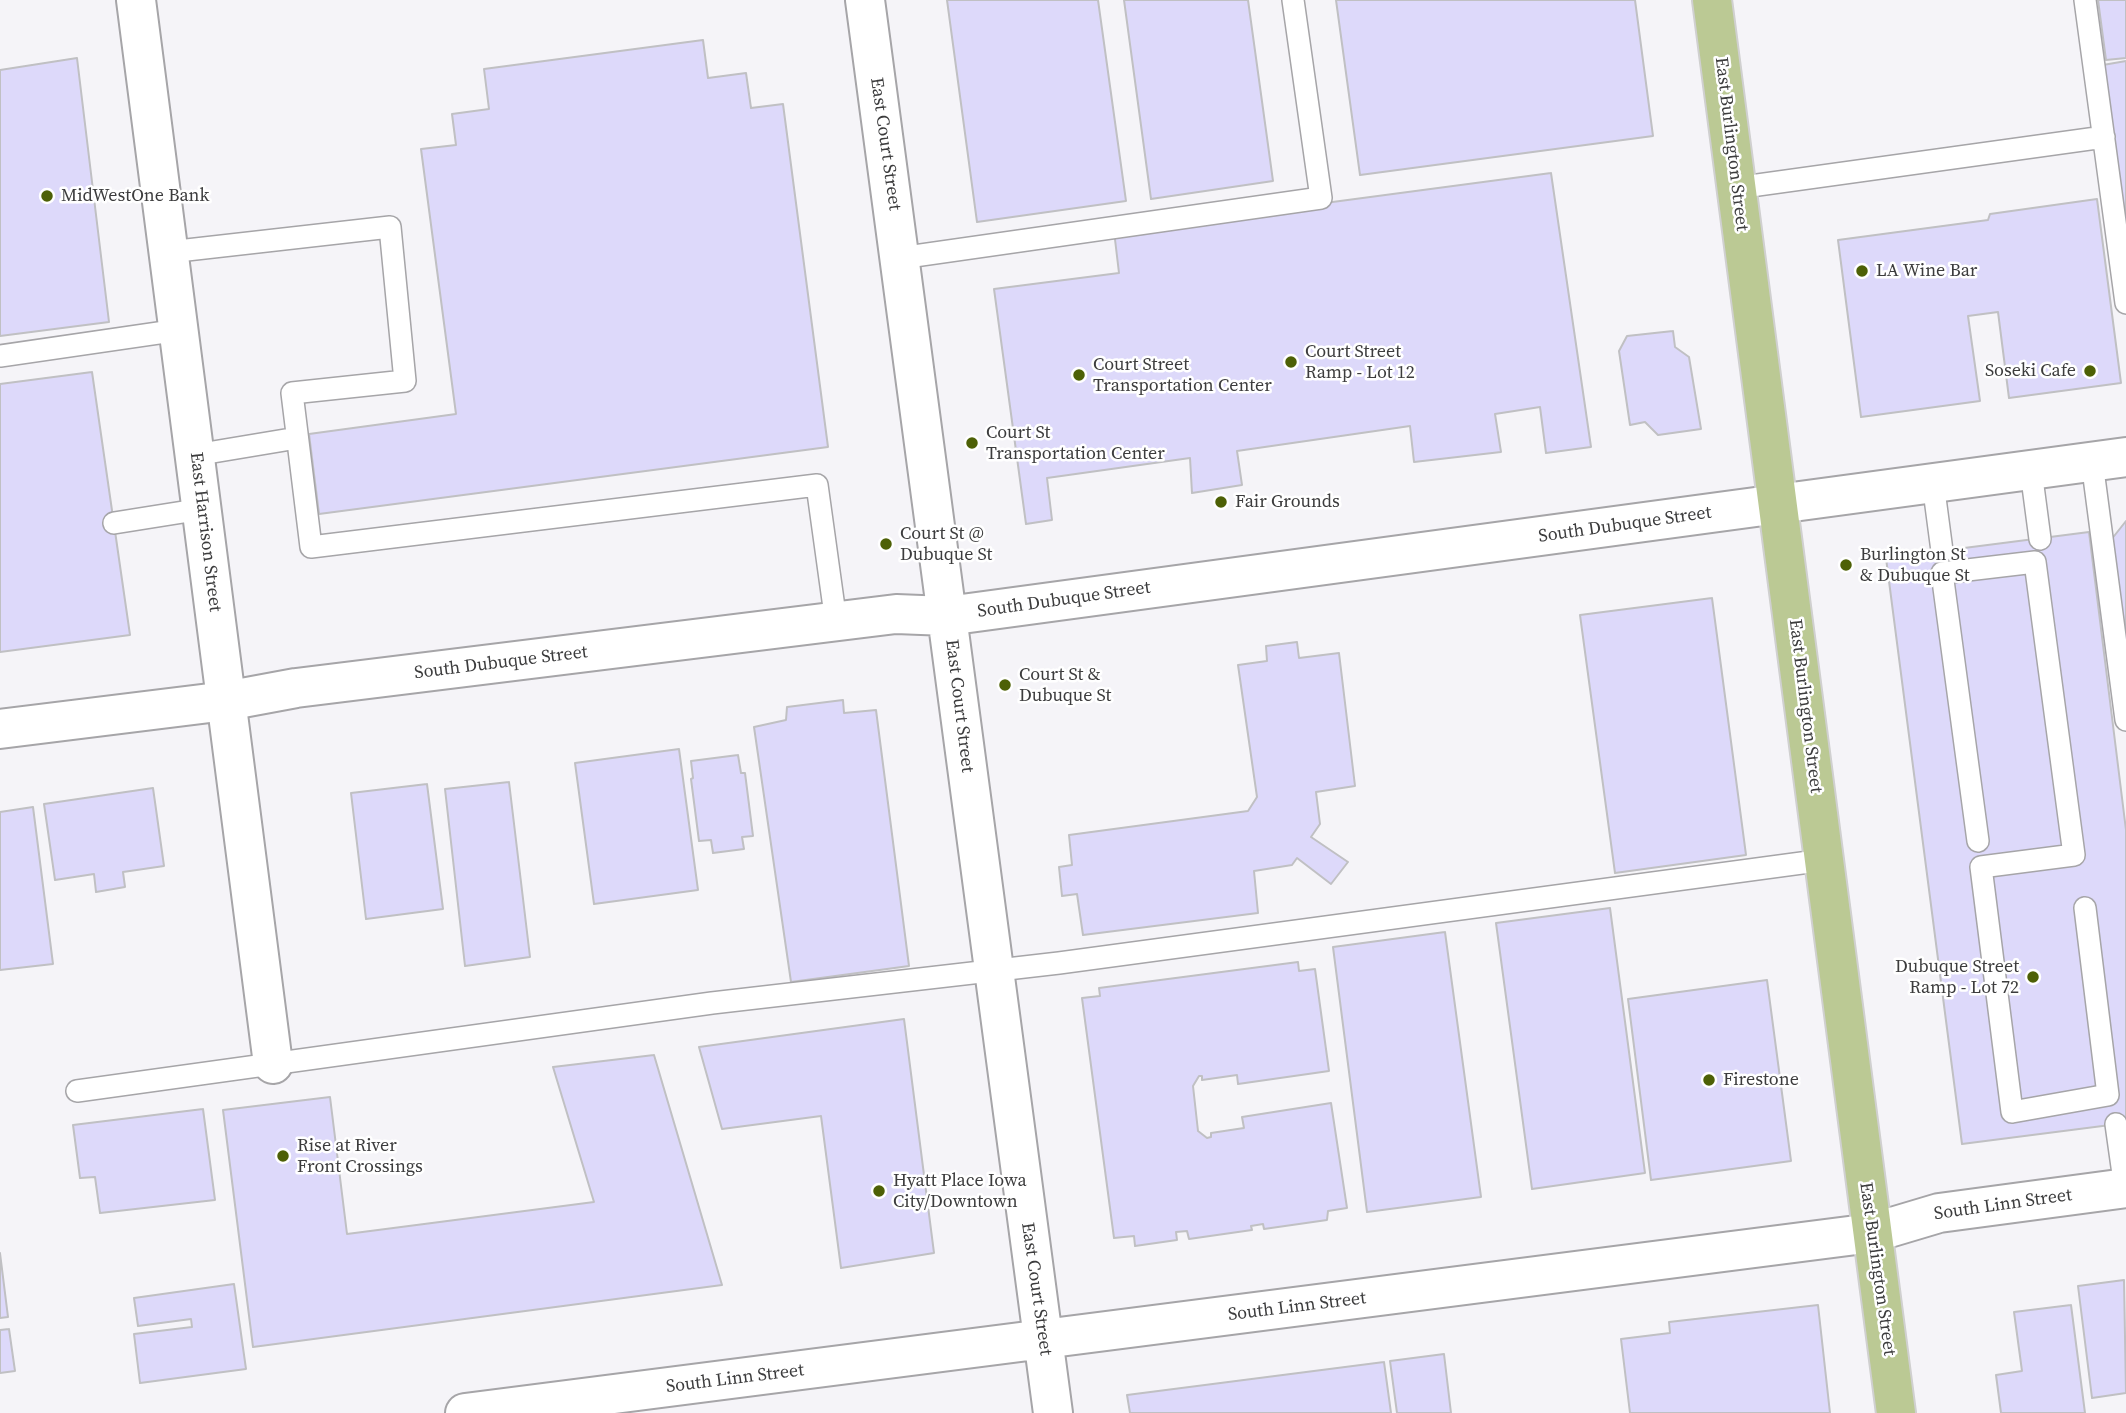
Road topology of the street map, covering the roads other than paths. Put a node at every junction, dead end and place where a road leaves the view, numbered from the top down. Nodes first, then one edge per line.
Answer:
1 (136, 0) edge
2 (865, 0) edge
3 (1293, 0) edge
4 (1712, 0) edge
5 (2085, 0) edge
6 (2104, 136) junction
7 (1737, 188) junction
8 (169, 252) junction
9 (900, 258) junction
10 (2126, 303) edge
11 (179, 330) junction
12 (0, 356) edge
13 (297, 438) junction
14 (195, 455) junction
15 (2109, 460) edge
16 (2031, 471) junction
17 (1933, 482) junction
18 (1779, 505) junction
19 (202, 509) junction
20 (114, 523) dead end
21 (2040, 539) dead end
22 (1942, 551) dead end
23 (947, 616) junction
24 (836, 622) junction
25 (226, 701) junction
26 (2126, 720) edge
27 (0, 729) edge
28 (1978, 841) dead end
29 (1824, 860) junction
30 (2085, 908) dead end
31 (994, 970) junction
32 (273, 1064) junction
33 (77, 1091) dead end
34 (2116, 1124) dead end
35 (2126, 1188) edge
36 (1872, 1234) junction
37 (1043, 1339) junction
38 (466, 1413) edge
39 (1053, 1413) edge
40 (1896, 1413) edge

1 - 8 street, East Harrison Street
2 - 9 street, East Court Street
3 - 9 lane
4 - 7 main road, East Burlington Street
5 - 6 lane
6 - 7 lane
6 - 10 lane
7 - 18 main road, East Burlington Street
8 - 11 street, East Harrison Street
8 - 13 lane
9 - 23 street, East Court Street
11 - 12 lane
11 - 14 street, East Harrison Street
13 - 14 lane
13 - 24 lane
14 - 19 street, East Harrison Street
15 - 16 street, South Dubuque Street
15 - 26 lane
16 - 17 street, South Dubuque Street
16 - 21 lane
17 - 18 street, South Dubuque Street
17 - 22 lane
18 - 23 street, South Dubuque Street
18 - 29 main road, East Burlington Street
19 - 20 lane
19 - 25 street, East Harrison Street
23 - 24 street, South Dubuque Street
23 - 31 street, East Court Street
24 - 25 street, South Dubuque Street
25 - 27 street, South Dubuque Street
25 - 32 street, East Harrison Street
28 - 30 lane
29 - 31 lane
29 - 36 main road, East Burlington Street
31 - 32 lane
31 - 37 street, East Court Street
32 - 33 lane
34 - 35 lane
35 - 36 street, South Linn Street
36 - 37 street, South Linn Street
36 - 40 main road, East Burlington Street
37 - 38 street, South Linn Street
37 - 39 street, East Court Street

